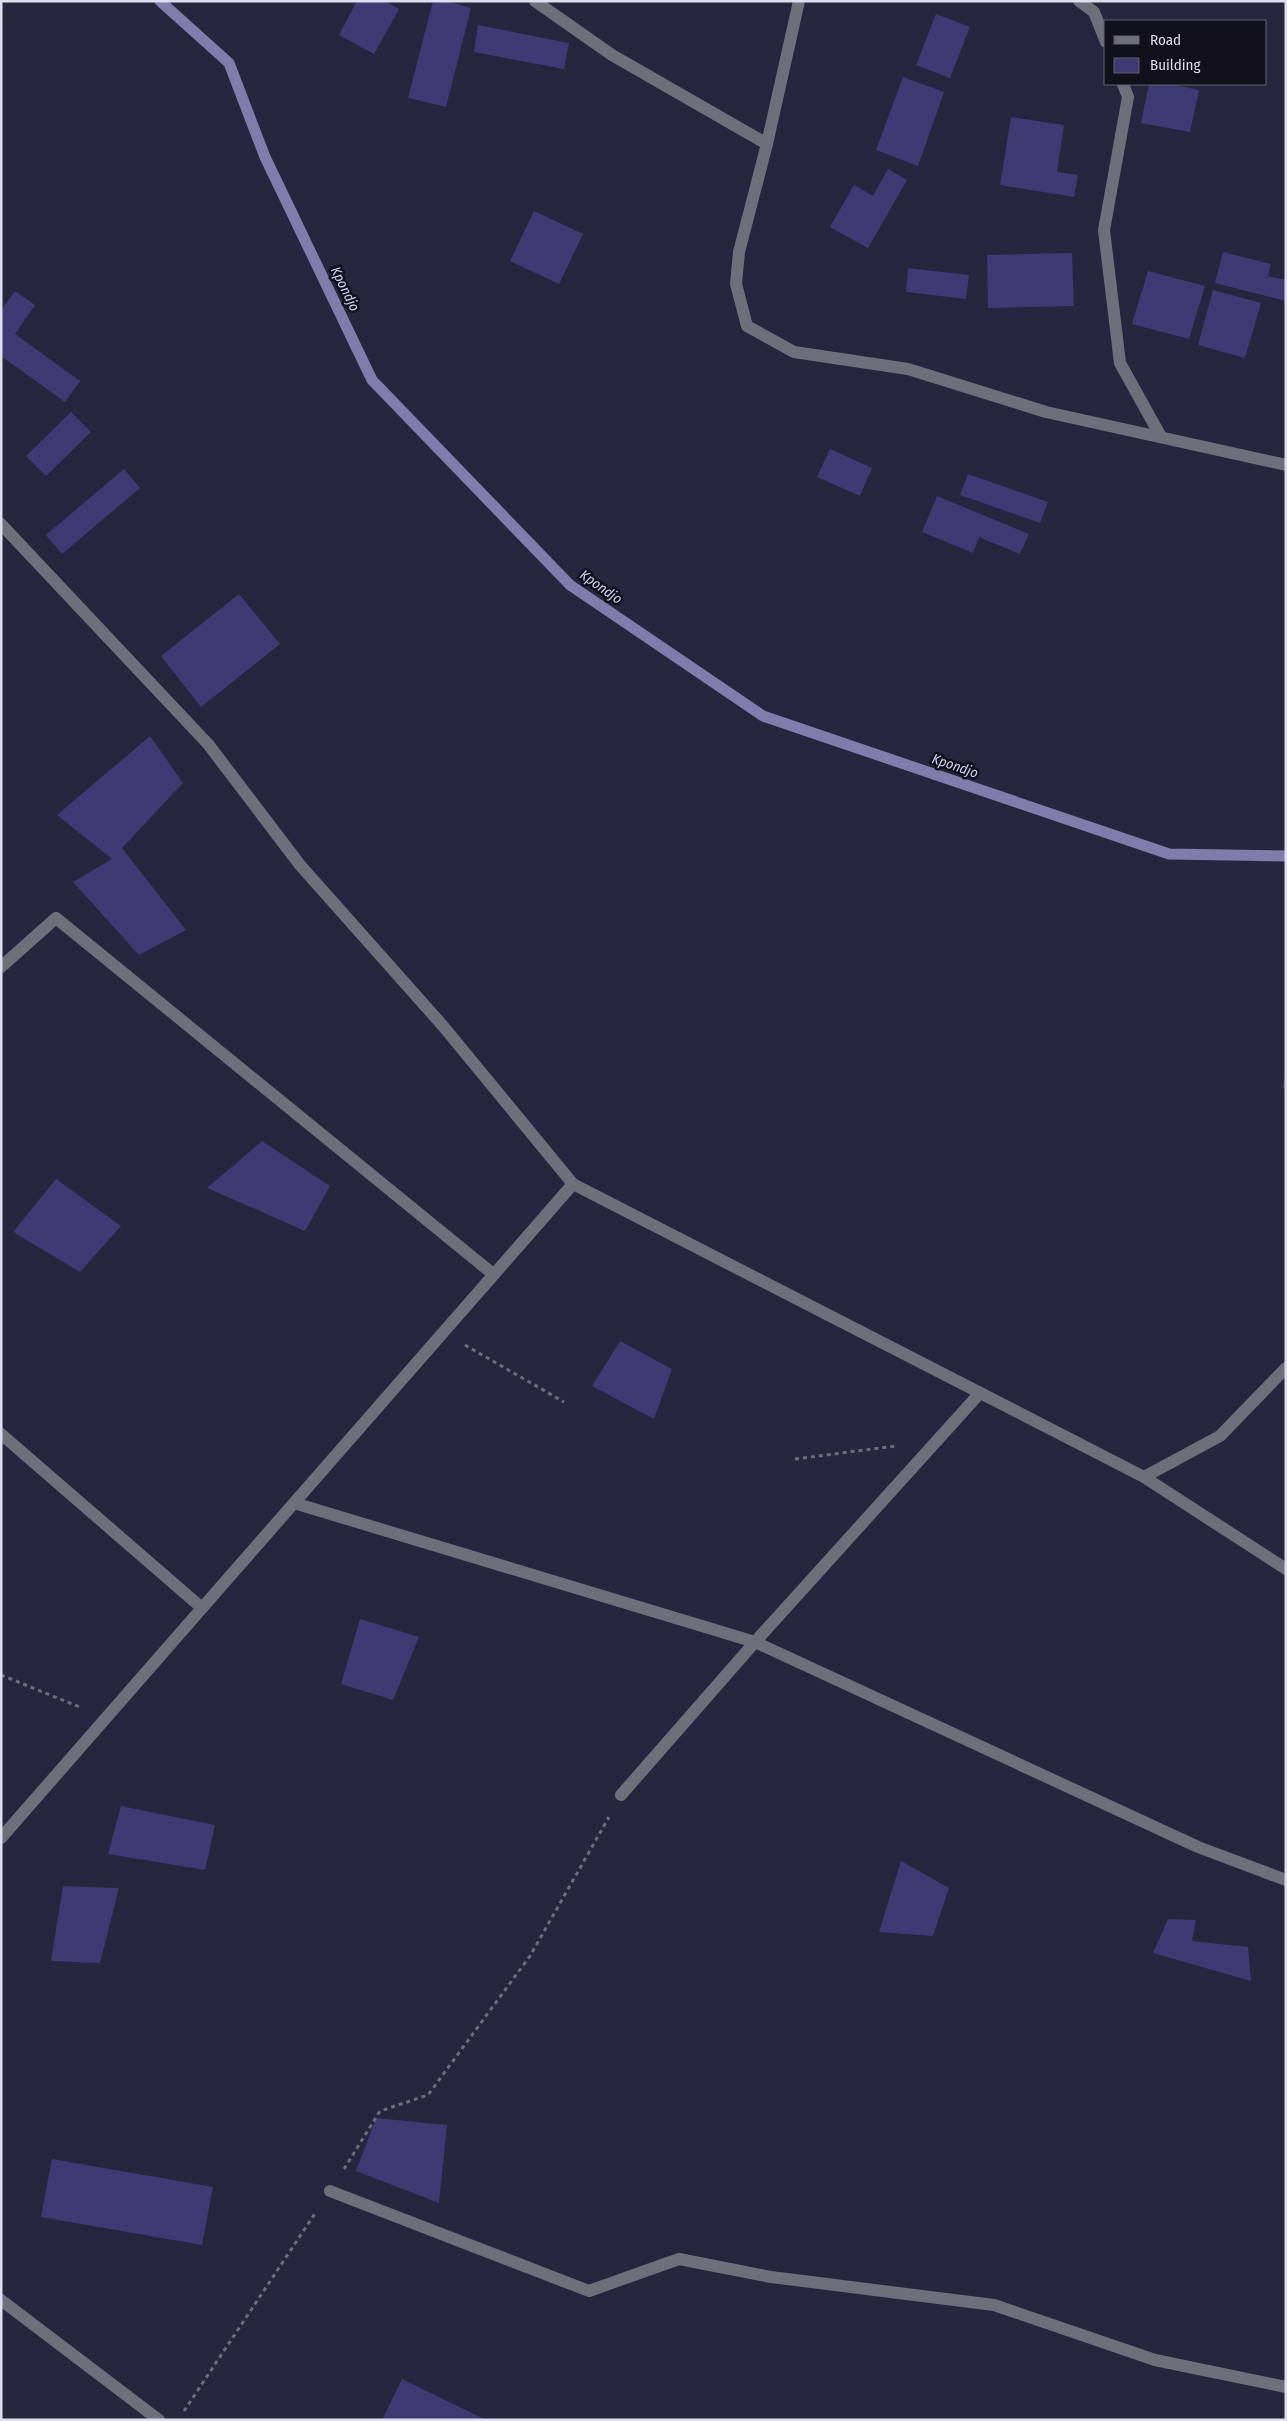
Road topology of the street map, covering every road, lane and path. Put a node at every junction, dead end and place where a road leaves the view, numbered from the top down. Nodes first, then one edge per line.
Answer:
1 (535, 1) edge
2 (799, 1) edge
3 (1079, 1) edge
4 (1104, 37) edge
5 (1123, 85) edge
6 (767, 144) junction
7 (1160, 436) junction
8 (1286, 464) edge
9 (1, 524) edge
10 (1, 967) edge
11 (573, 1184) junction
12 (494, 1274) junction
13 (443, 1332) junction
14 (1286, 1368) edge
15 (980, 1393) junction
16 (564, 1402) dead end
17 (1, 1434) edge
18 (937, 1441) junction
19 (795, 1459) dead end
20 (1144, 1477) junction
21 (294, 1503) junction
22 (1286, 1569) edge
23 (202, 1608) junction
24 (755, 1642) junction
25 (1, 1675) edge
26 (106, 1718) junction
27 (621, 1794) joint
28 (1, 1838) edge
29 (1286, 1880) edge
30 (330, 2191) junction
31 (1, 2300) edge
32 (1286, 2387) edge
33 (183, 2412) dead end
34 (159, 2420) edge

1 - 6 street
2 - 6 street
3 - 4 street
5 - 7 street
6 - 7 street
7 - 8 street
9 - 11 street
10 - 12 street
11 - 12 street
11 - 15 street
12 - 13 street
13 - 16 path
13 - 21 street
14 - 20 street
15 - 18 street
15 - 20 street
17 - 23 street
18 - 19 path
18 - 24 street
20 - 22 street
21 - 23 street
21 - 24 street
23 - 26 street
24 - 27 street
24 - 29 street
25 - 26 path
26 - 28 street
27 - 30 path
30 - 32 street
30 - 33 path
31 - 34 street

